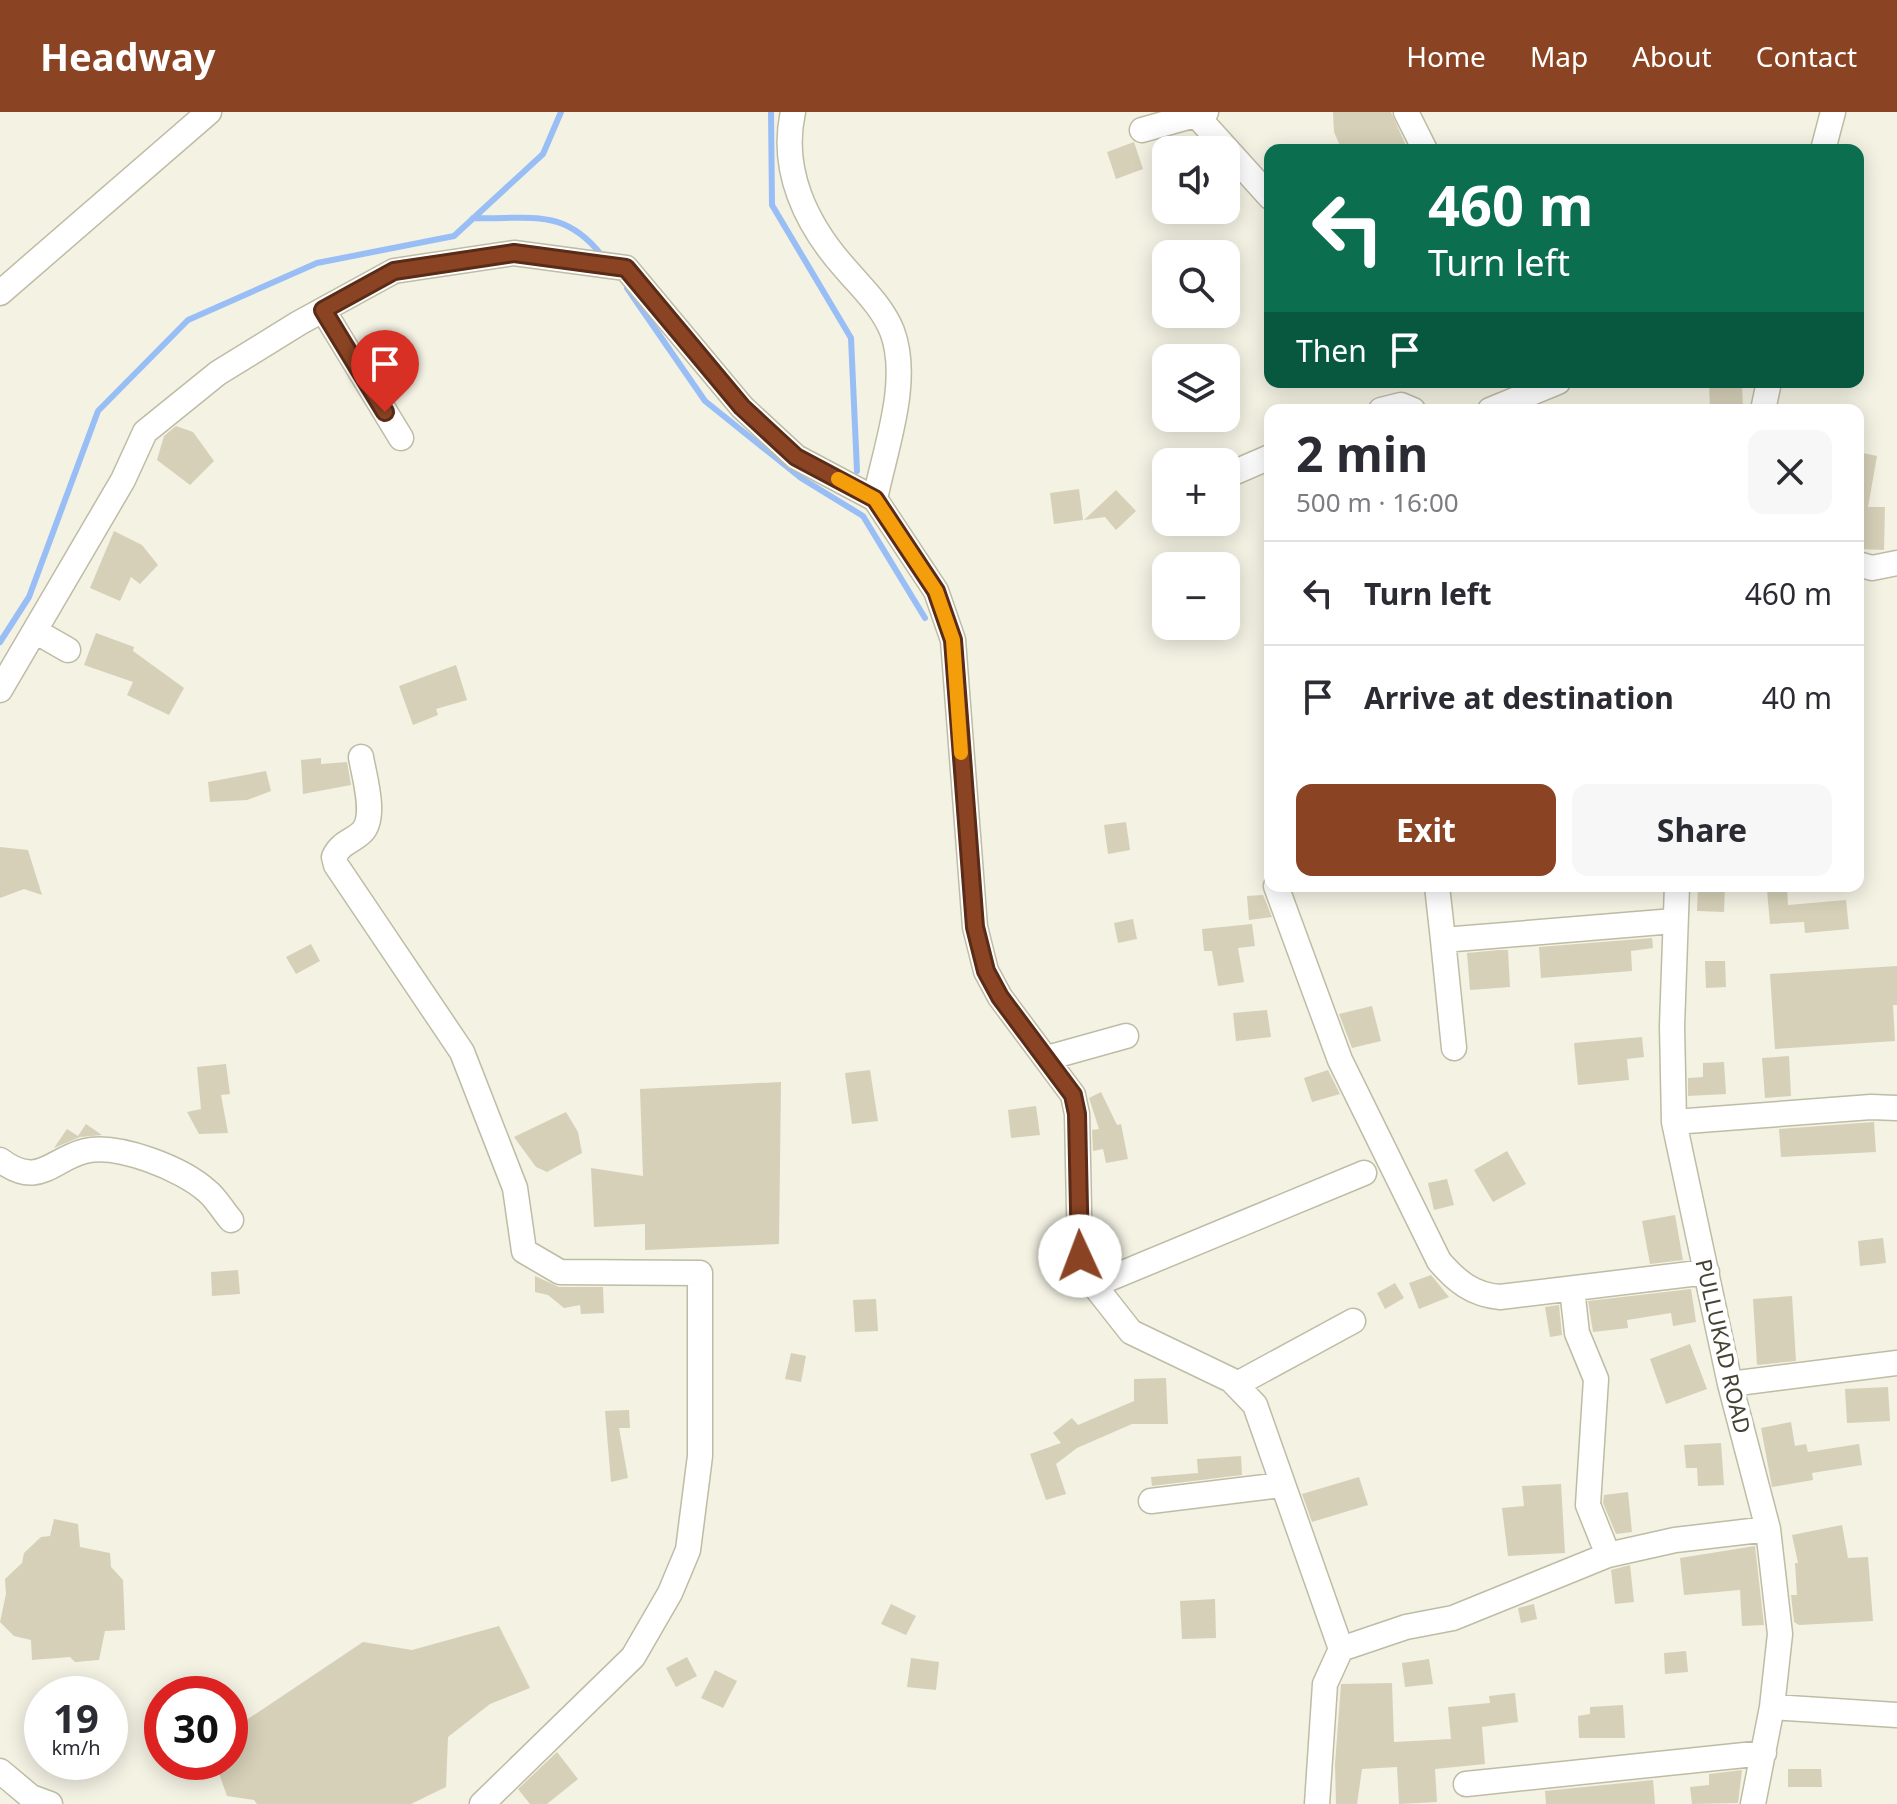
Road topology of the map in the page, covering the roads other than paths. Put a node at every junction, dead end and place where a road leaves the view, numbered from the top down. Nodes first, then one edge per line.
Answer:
1 (209, 112) edge
2 (793, 112) edge
3 (1406, 112) edge
4 (1833, 112) edge
5 (1201, 113) edge
6 (1142, 130) dead end
7 (1422, 144) edge
8 (1825, 144) edge
9 (1264, 190) edge
10 (0, 293) edge
11 (323, 310) junction
12 (1543, 388) edge
13 (1505, 404) edge
14 (401, 438) dead end
15 (1264, 460) edge
16 (1240, 470) edge
17 (875, 499) junction
18 (1897, 563) edge
19 (1864, 566) edge
20 (35, 631) junction
21 (68, 650) dead end
22 (0, 690) edge
23 (361, 757) dead end
24 (1278, 892) edge
25 (1438, 892) edge
26 (1676, 892) edge
27 (1674, 921) junction
28 (1443, 940) junction
29 (1126, 1036) dead end
30 (1454, 1048) dead end
31 (1047, 1058) junction
32 (1897, 1108) edge
33 (1674, 1122) junction
34 (0, 1160) edge
35 (1364, 1173) dead end
36 (231, 1220) dead end
37 (1707, 1272) junction
38 (1094, 1285) junction
39 (1572, 1289) junction
40 (1353, 1321) dead end
41 (1897, 1363) edge
42 (1237, 1384) junction
43 (1730, 1384) junction
44 (1281, 1485) junction
45 (1151, 1501) dead end
46 (1768, 1529) junction
47 (1608, 1555) junction
48 (1341, 1649) junction
49 (1772, 1707) junction
50 (1897, 1715) edge
51 (1764, 1753) junction
52 (0, 1771) edge
53 (1466, 1784) dead end
54 (50, 1804) edge
55 (482, 1804) edge
56 (1317, 1804) edge
57 (1753, 1804) edge

1 - 10 street
2 - 17 street
3 - 7 street
4 - 8 street
5 - 6 street
5 - 9 street
11 - 14 street
11 - 17 street
11 - 20 street
12 - 13 street
15 - 16 street
17 - 31 street
18 - 19 street
20 - 21 street
20 - 22 street
23 - 55 street
24 - 39 street
25 - 28 street
26 - 27 street, PULLUKAD ROAD
27 - 28 street
27 - 33 street, PULLUKAD ROAD
28 - 30 street
29 - 31 street
31 - 38 street
32 - 33 street
33 - 37 street, PULLUKAD ROAD
34 - 36 street
35 - 38 street
37 - 39 street
37 - 43 street, PULLUKAD ROAD
38 - 42 street
39 - 47 street
40 - 42 street
41 - 43 street
42 - 44 street
43 - 46 street, PULLUKAD ROAD
44 - 45 street
44 - 48 street
46 - 47 street
46 - 49 street, PULLUKAD ROAD
47 - 48 street
48 - 56 street
49 - 50 street
49 - 51 street, PULLUKAD ROAD
51 - 53 street
51 - 57 street, PULLUKAD ROAD
52 - 54 street

